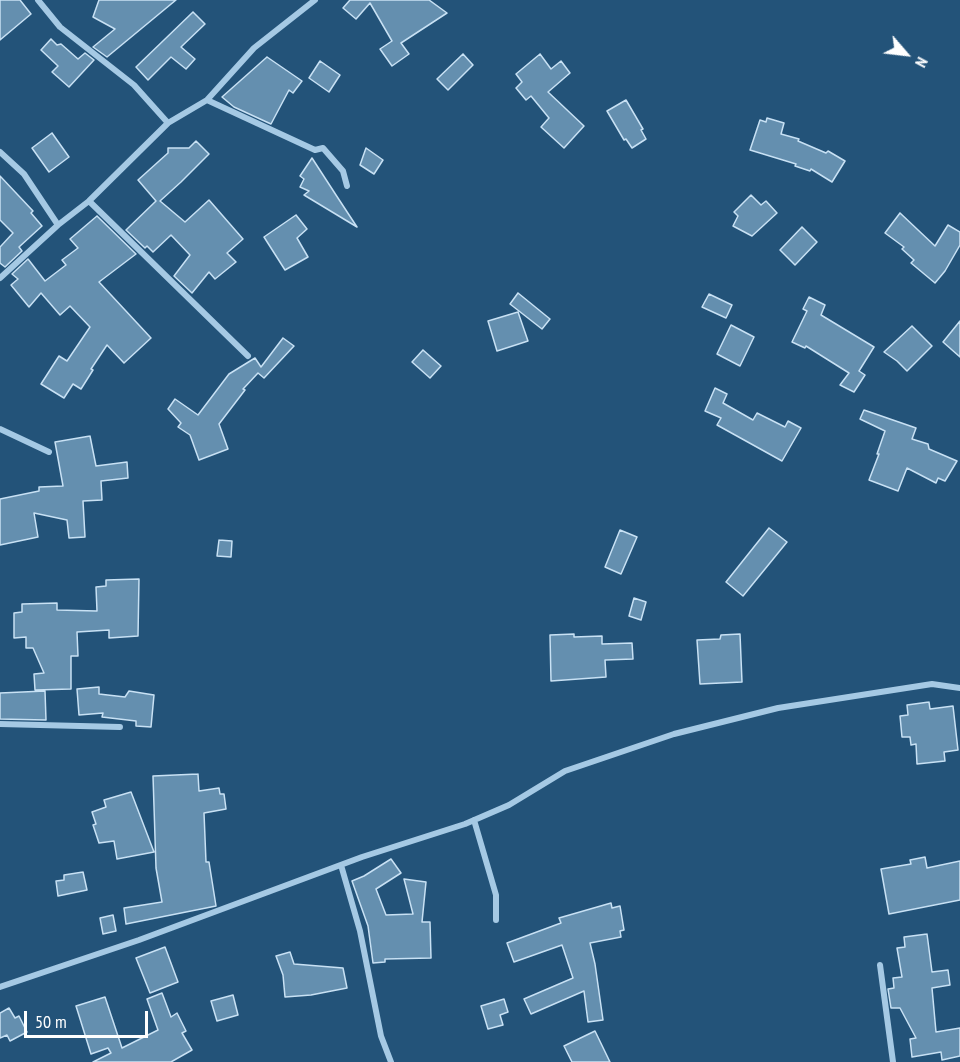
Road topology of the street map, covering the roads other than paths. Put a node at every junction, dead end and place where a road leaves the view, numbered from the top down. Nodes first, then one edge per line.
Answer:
1 (38, 0) edge
2 (315, 0) edge
3 (207, 100) junction
4 (168, 123) junction
5 (0, 152) edge
6 (347, 186) dead end
7 (89, 201) junction
8 (58, 225) junction
9 (0, 278) edge
10 (248, 356) dead end
11 (0, 429) edge
12 (49, 452) dead end
13 (960, 688) edge
14 (0, 724) edge
15 (120, 727) dead end
16 (474, 820) junction
17 (341, 865) junction
18 (495, 920) dead end
19 (879, 965) dead end
20 (0, 987) edge
21 (391, 1062) edge
22 (893, 1062) edge

1 - 4 street
2 - 3 street
3 - 4 street
3 - 6 street
4 - 7 street
5 - 8 street
7 - 8 street
7 - 10 street
8 - 9 street
11 - 12 street
13 - 16 street
14 - 15 street
16 - 17 street
16 - 18 street
17 - 20 street
17 - 21 street
19 - 22 street

